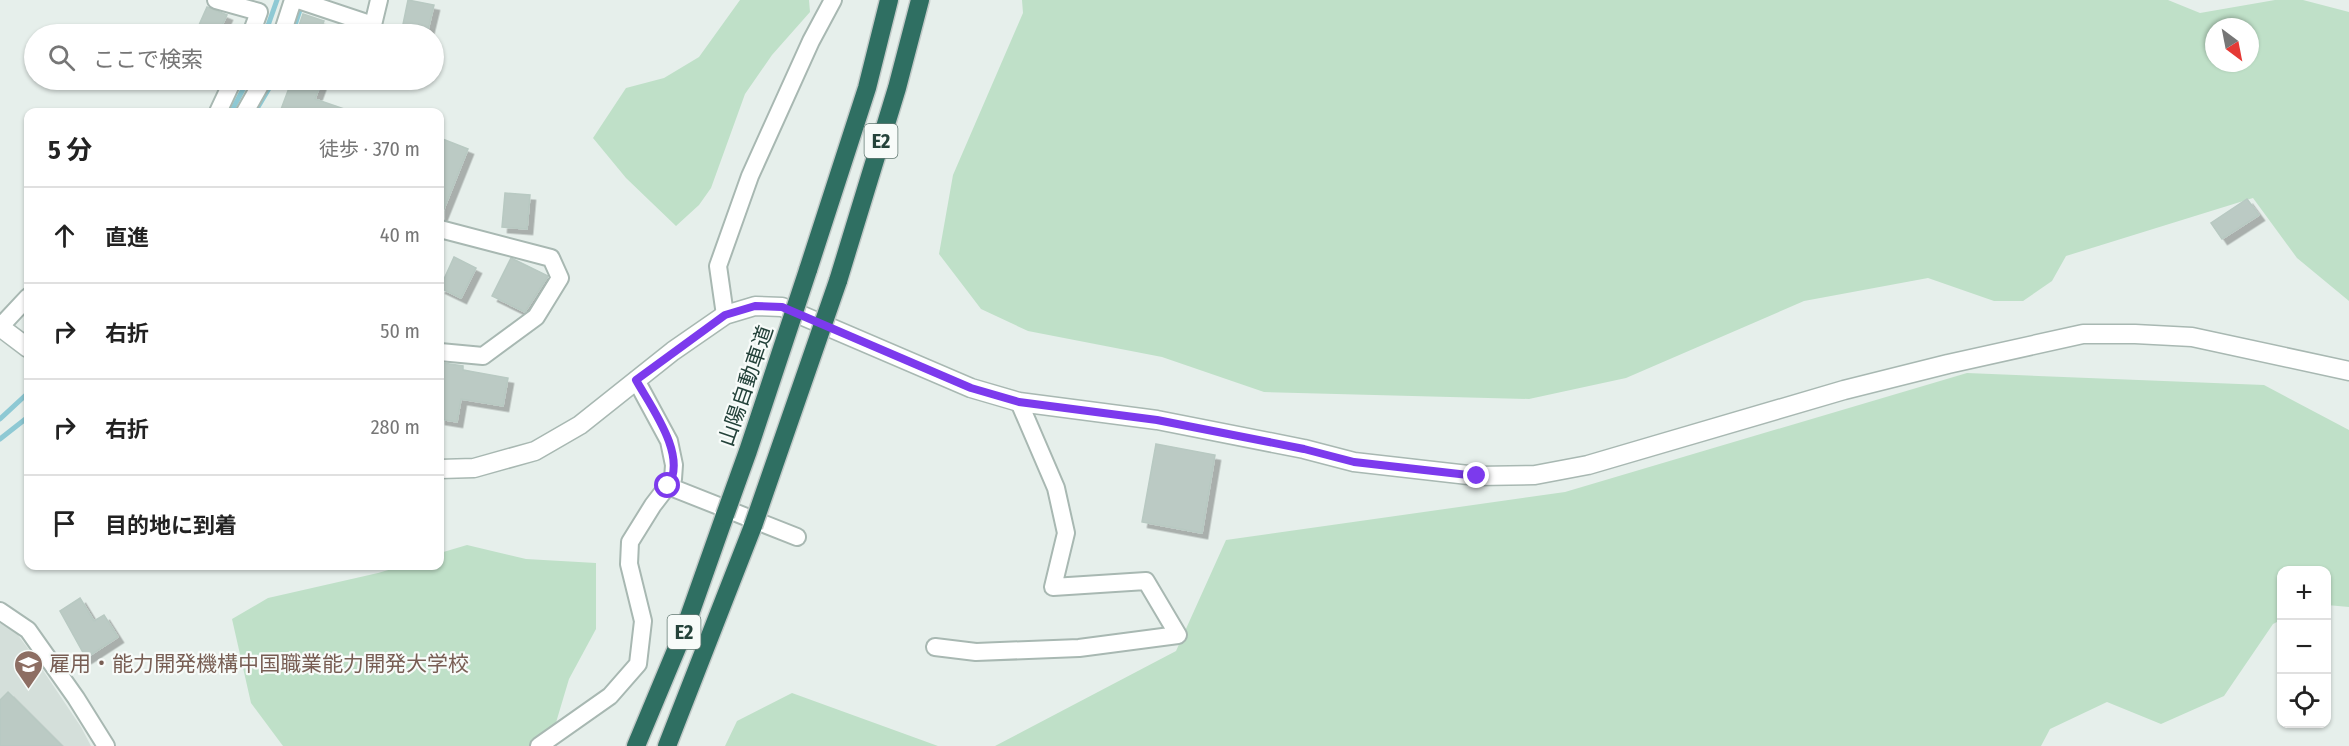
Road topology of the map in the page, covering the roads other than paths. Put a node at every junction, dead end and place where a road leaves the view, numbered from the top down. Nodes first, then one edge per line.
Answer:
1 (216, 0) edge
2 (379, 0) edge
3 (833, 0) edge
4 (889, 0) edge
5 (920, 0) edge
6 (299, 1) edge
7 (261, 6) edge
8 (255, 24) edge
9 (287, 24) edge
10 (370, 24) edge
11 (373, 24) edge
12 (228, 90) edge
13 (257, 90) edge
14 (220, 108) edge
15 (247, 108) edge
16 (444, 230) edge
17 (24, 301) edge
18 (725, 315) junction
19 (0, 327) edge
20 (24, 345) edge
21 (444, 352) edge
22 (2349, 371) edge
23 (636, 380) junction
24 (1019, 402) junction
25 (444, 469) edge
26 (668, 486) junction
27 (797, 537) dead end
28 (0, 611) edge
29 (935, 647) dead end
30 (106, 746) edge
31 (539, 746) edge
32 (636, 746) edge
33 (667, 746) edge

1 - 7 street
2 - 11 street
3 - 18 street
4 - 32 highway, 山陽自動車道 / E2, bridge
5 - 33 highway, E2, bridge
6 - 9 street
6 - 10 street
7 - 8 street
12 - 14 street
13 - 15 street
16 - 21 street
17 - 19 street
18 - 23 street
18 - 24 street
19 - 20 street
22 - 24 street
23 - 25 street
23 - 26 street
24 - 29 street
26 - 27 street
26 - 31 street
28 - 30 street

